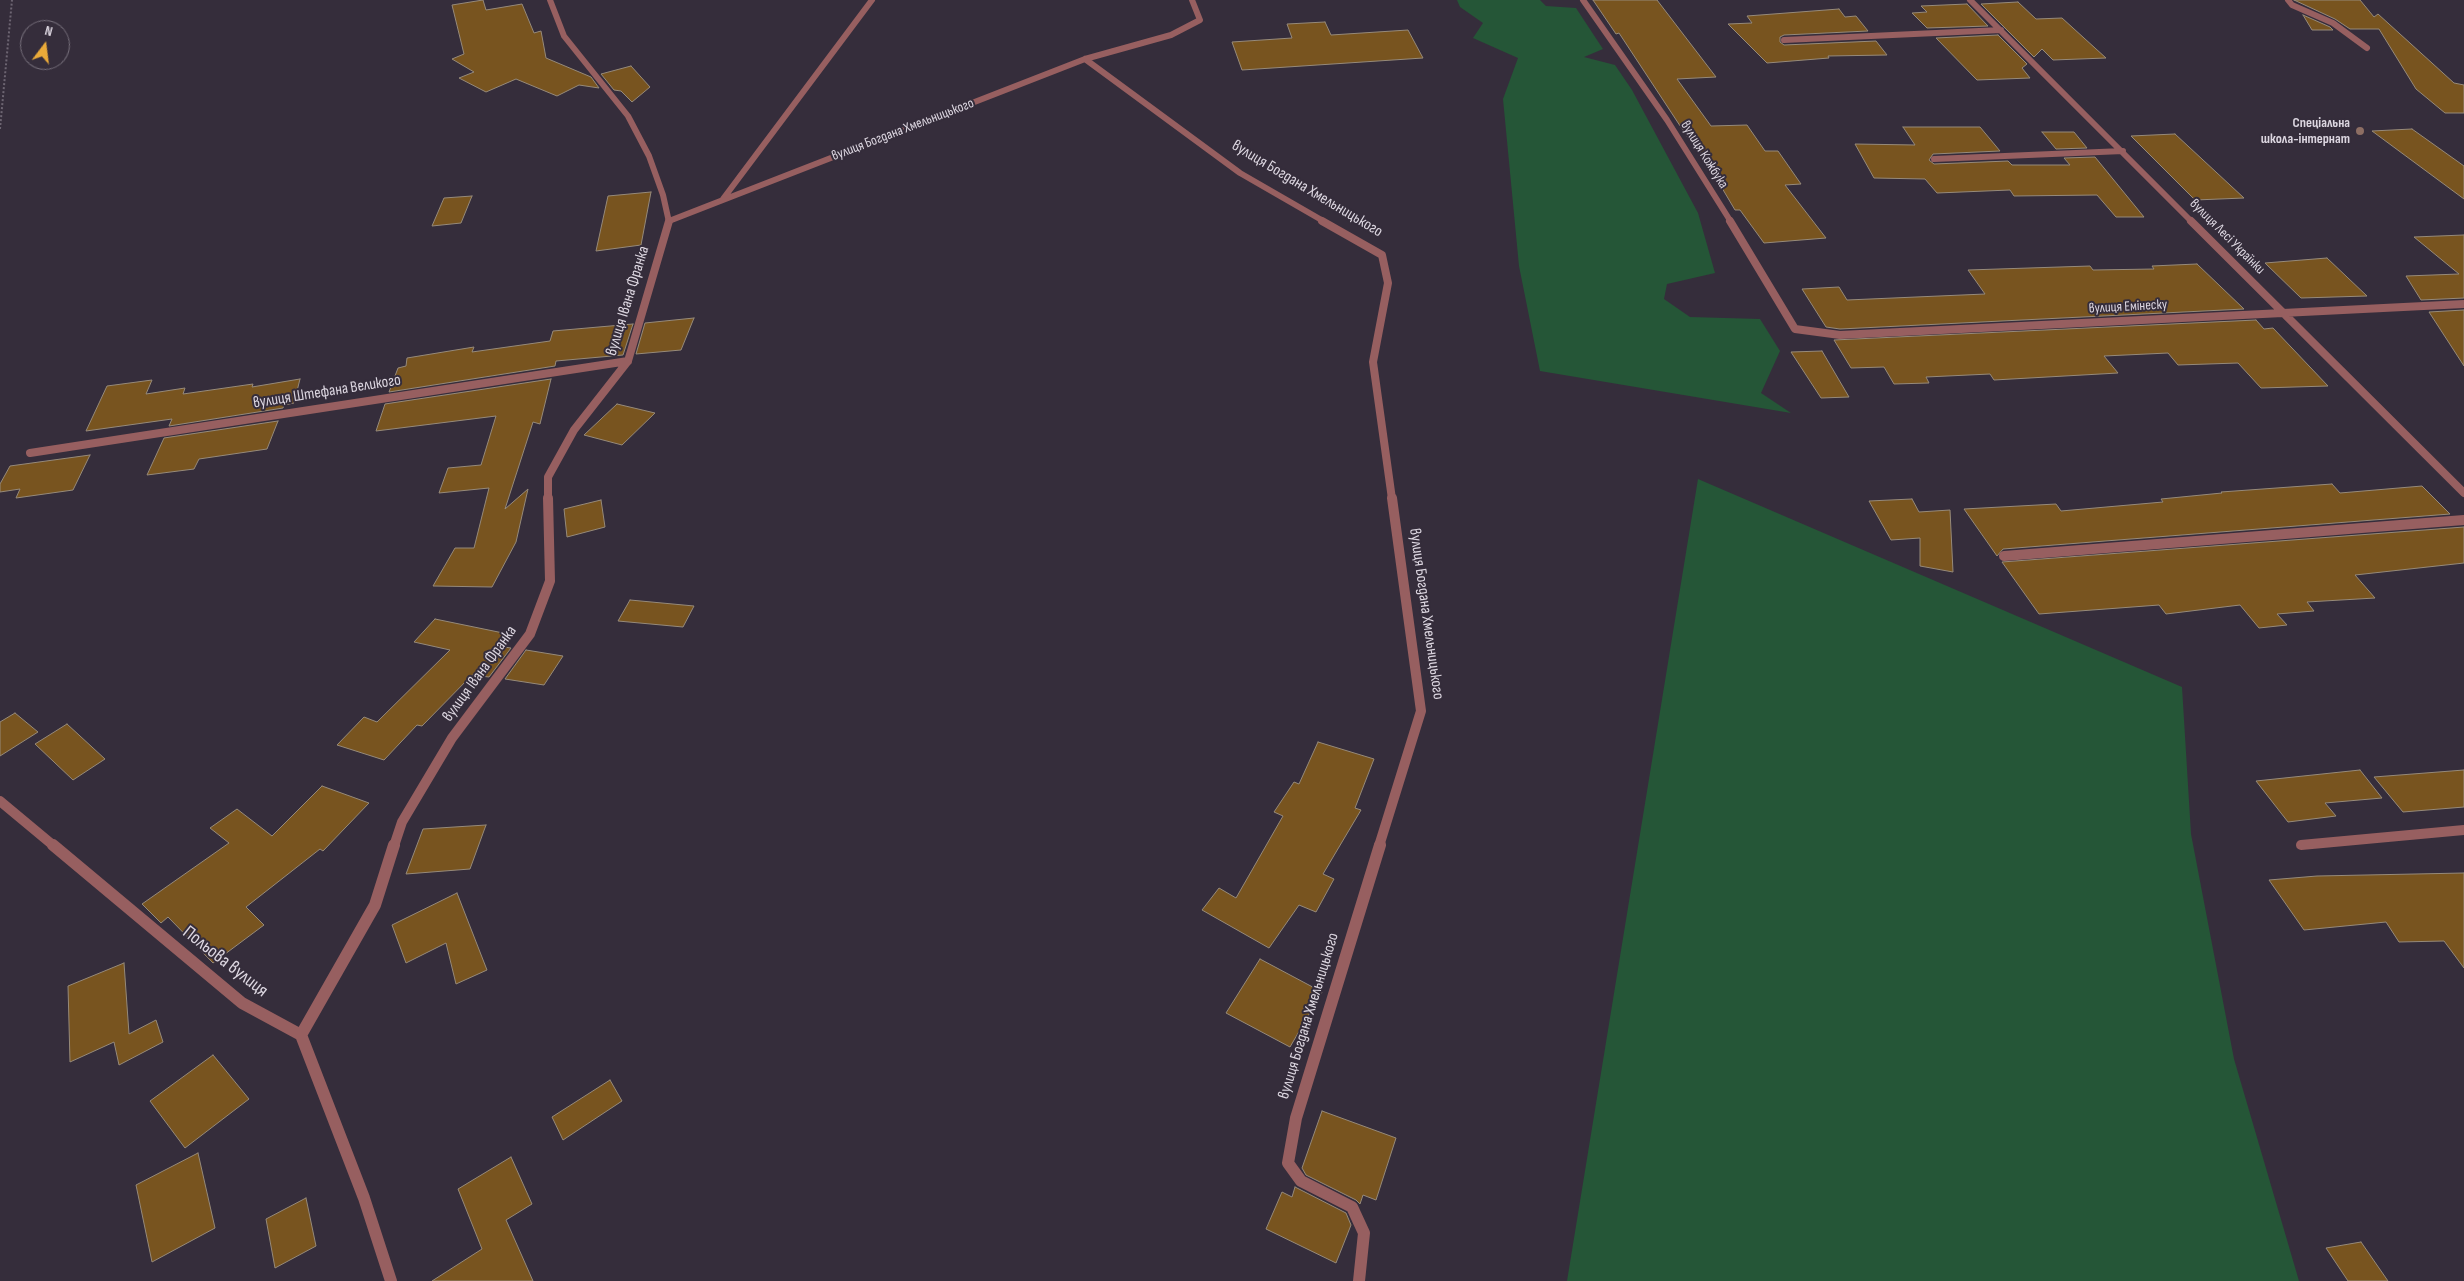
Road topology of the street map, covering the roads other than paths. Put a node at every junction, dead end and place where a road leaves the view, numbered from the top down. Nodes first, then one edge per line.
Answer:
1 (550, 0) edge
2 (872, 0) edge
3 (1192, 0) edge
4 (1584, 0) edge
5 (1970, 0) edge
6 (2288, 0) edge
7 (2001, 30) junction
8 (1784, 40) dead end
9 (2367, 48) dead end
10 (1084, 59) junction
11 (2123, 151) junction
12 (1934, 159) dead end
13 (722, 200) junction
14 (668, 221) junction
15 (2464, 304) edge
16 (2283, 311) junction
17 (1795, 329) joint
18 (628, 361) junction
19 (30, 453) dead end
20 (2464, 493) edge
21 (2464, 520) edge
22 (2004, 556) dead end
23 (0, 801) edge
24 (2464, 830) edge
25 (2301, 845) dead end
26 (301, 1036) junction
27 (391, 1281) edge
28 (1359, 1281) edge

1 - 14 street, вулиця Івана Франка
2 - 13 street
3 - 10 street, вулиця Богдана Хмельницького
4 - 17 street, вулиця Кожбука
5 - 7 street, вулиця Лесі Українки
6 - 9 street
7 - 8 street
7 - 11 street, вулиця Лесі Українки
10 - 13 street, вулиця Богдана Хмельницького
10 - 28 street, вулиця Богдана Хмельницького
11 - 12 street
11 - 16 street, вулиця Лесі Українки
13 - 14 street, вулиця Богдана Хмельницького
14 - 18 street, вулиця Івана Франка
15 - 16 street, вулиця Емінеску
16 - 17 street, вулиця Емінеску
16 - 20 street, вулиця Лесі Українки
18 - 19 street, вулиця Штефана Великого
18 - 26 street, вулиця Івана Франка
21 - 22 street
23 - 26 street, Польова вулиця
24 - 25 street
26 - 27 street

